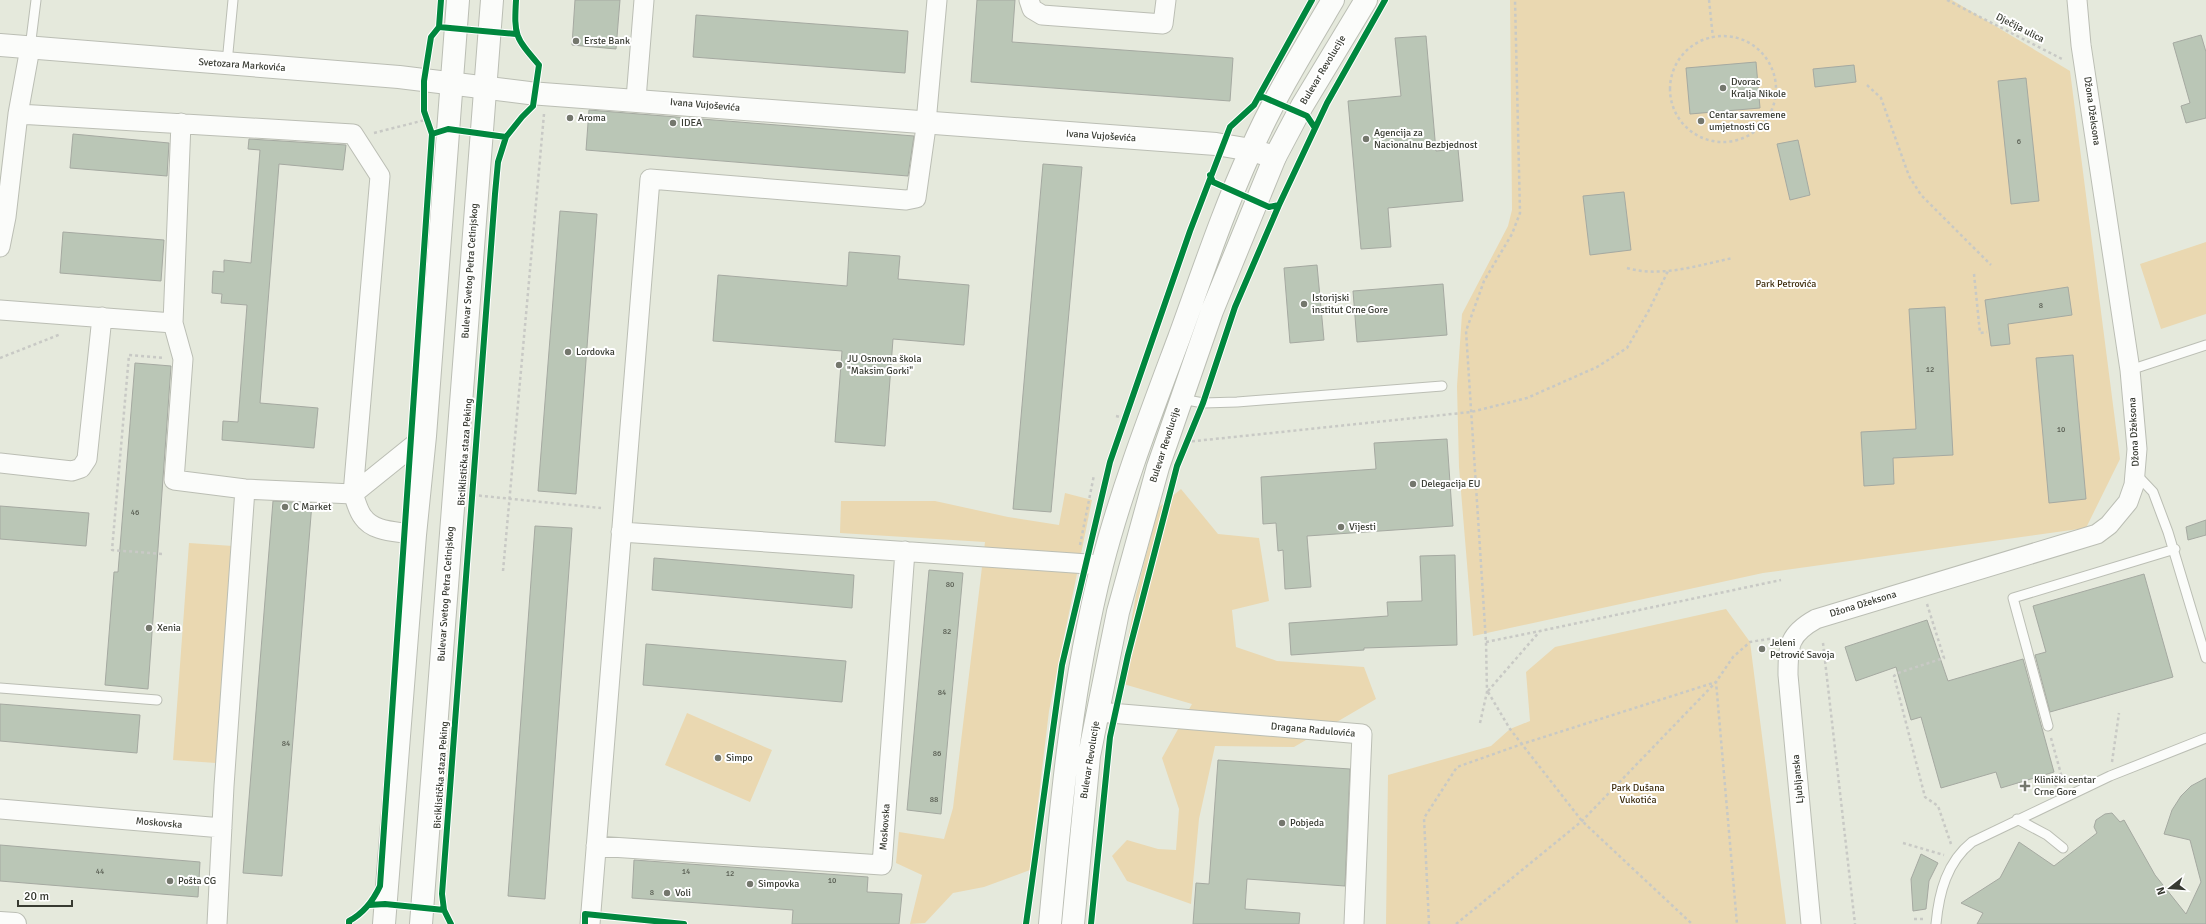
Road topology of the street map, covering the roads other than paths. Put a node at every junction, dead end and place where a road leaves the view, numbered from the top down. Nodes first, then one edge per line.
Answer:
1 (36, 0) edge
2 (233, 0) edge
3 (458, 0) edge
4 (492, 0) edge
5 (644, 0) edge
6 (937, 0) edge
7 (1029, 0) edge
8 (1166, 0) edge
9 (1333, 0) edge
10 (1366, 0) edge
11 (2077, 0) edge
12 (0, 45) edge
13 (30, 48) junction
14 (227, 63) junction
15 (451, 84) junction
16 (484, 88) junction
17 (636, 99) junction
18 (18, 114) junction
19 (925, 122) junction
20 (181, 123) junction
21 (1251, 150) junction
22 (1275, 158) junction
23 (0, 247) edge
24 (0, 310) edge
25 (102, 317) junction
26 (173, 322) junction
27 (2206, 345) edge
28 (2130, 370) junction
29 (1442, 386) dead end
30 (1181, 398) junction
31 (425, 436) junction
32 (0, 464) edge
33 (2136, 474) junction
34 (245, 489) junction
35 (353, 494) junction
36 (621, 532) junction
37 (414, 535) junction
38 (2175, 549) junction
39 (905, 551) junction
40 (1102, 565) junction
41 (1794, 634) joint
42 (2206, 658) edge
43 (0, 688) edge
44 (157, 700) dead end
45 (1098, 712) junction
46 (2048, 726) road end
47 (2206, 738) edge
48 (0, 809) edge
49 (2017, 819) junction
50 (222, 828) junction
51 (596, 846) junction
52 (2063, 848) dead end
53 (0, 923) edge
54 (15, 924) edge
55 (217, 924) edge
56 (384, 924) edge
57 (421, 924) edge
58 (590, 924) edge
59 (1050, 924) edge
60 (1073, 924) edge
61 (1354, 924) edge
62 (1811, 924) edge
63 (1936, 924) edge

1 - 13 lane
2 - 14 lane
3 - 15 main road
4 - 16 main road, Bulevar Svetog Petra Cetinjskog
5 - 17 street
6 - 19 street
7 - 8 street
9 - 21 main road
10 - 22 main road, Bulevar Revolucije
11 - 28 street, Džona Džeksona
12 - 13 main road, Svetozara Markovića
13 - 14 main road, Svetozara Markovića
13 - 18 street
14 - 15 main road, Svetozara Markovića
15 - 16 main road, Svetozara Markovića
15 - 31 main road
16 - 17 main road, Ivana Vujoševića
16 - 57 main road, Bulevar Svetog Petra Cetinjskog
17 - 19 main road, Ivana Vujoševića
18 - 20 street
18 - 23 street
19 - 21 main road, Ivana Vujoševića
19 - 36 street
20 - 26 street
20 - 35 street
21 - 22 main road, Ivana Vujoševića
21 - 40 main road
22 - 30 main road, Bulevar Revolucije
24 - 25 street
25 - 26 street
25 - 32 street
26 - 34 street
27 - 28 lane
28 - 33 street, Džona Džeksona
29 - 30 lane
30 - 45 main road, Bulevar Revolucije
31 - 35 street
31 - 37 main road
33 - 38 lane
33 - 41 street, Džona Džeksona
34 - 35 street
34 - 50 street
35 - 37 street
36 - 39 street
36 - 51 street
37 - 56 main road
38 - 42 lane
38 - 46 lane
39 - 40 street
39 - 51 street, Moskovska
40 - 59 main road
41 - 62 street, Ljubljanska
43 - 44 lane
45 - 60 main road, Bulevar Revolucije
45 - 61 street, Dragana Radulovića
47 - 49 lane
48 - 50 street, Moskovska
49 - 52 lane
49 - 63 lane
50 - 55 street
51 - 58 street
53 - 54 main road

